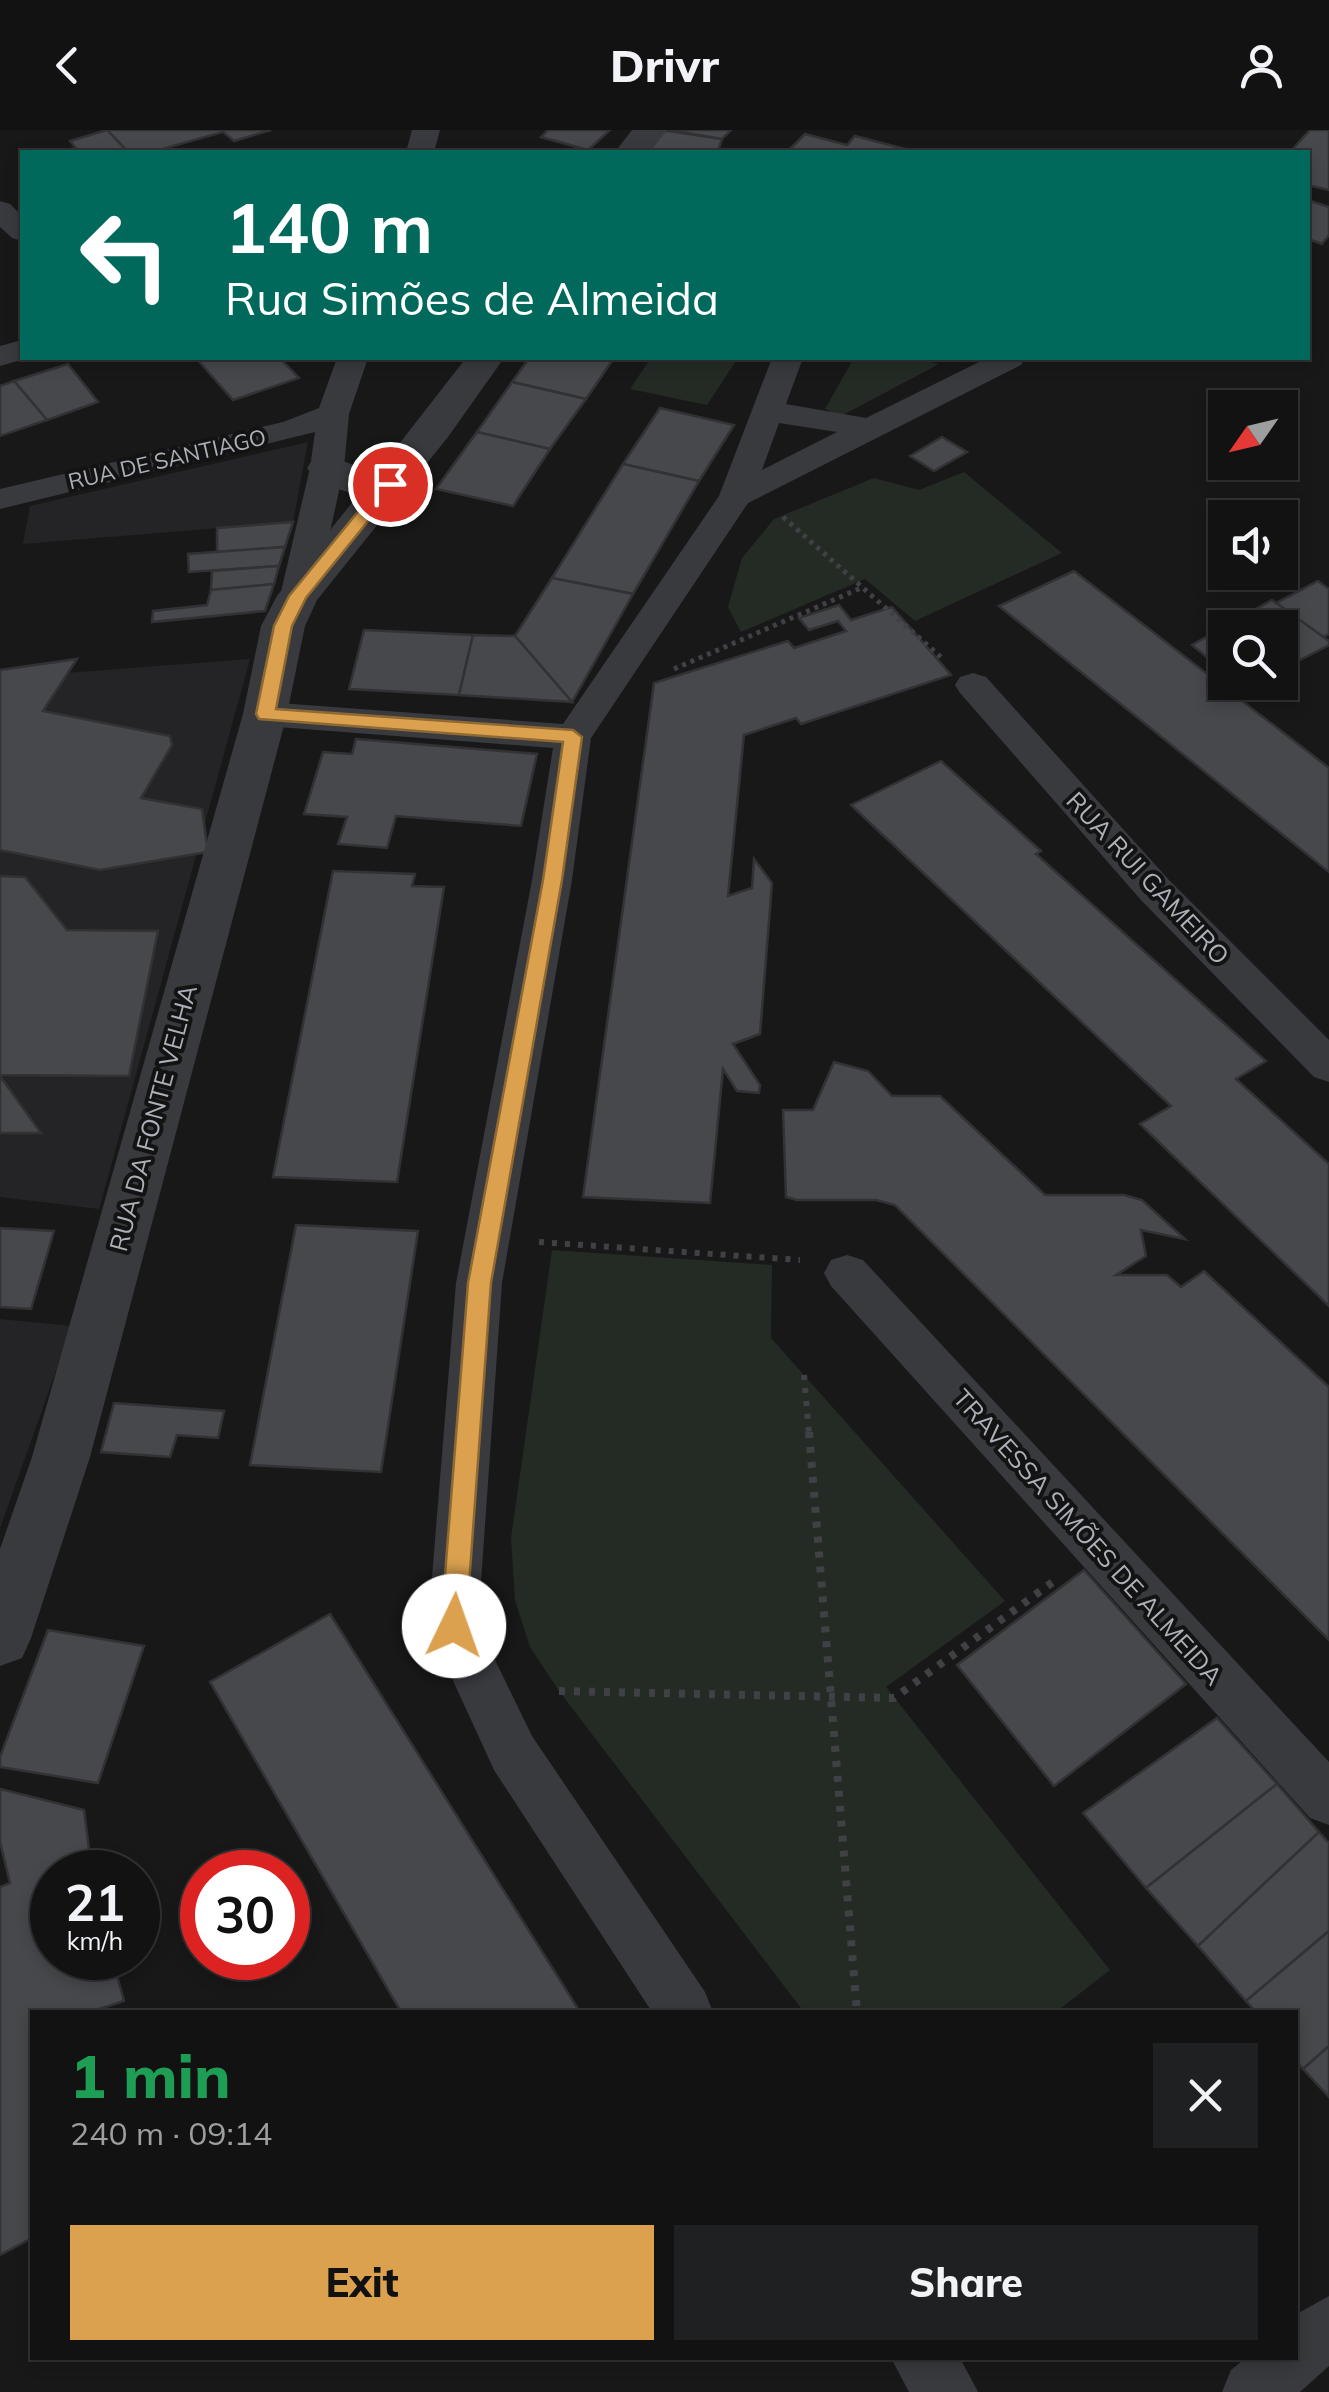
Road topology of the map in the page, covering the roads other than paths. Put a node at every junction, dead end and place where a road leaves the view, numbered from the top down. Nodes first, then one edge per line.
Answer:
1 (650, 130) edge
2 (634, 150) edge
3 (0, 210) edge
4 (20, 230) edge
5 (351, 360) edge
6 (484, 360) edge
7 (786, 360) edge
8 (1006, 360) edge
9 (767, 411) junction
10 (333, 414) junction
11 (870, 428) junction
12 (327, 468) junction
13 (390, 484) junction
14 (736, 496) junction
15 (0, 499) edge
16 (298, 596) junction
17 (973, 686) road end
18 (265, 714) junction
19 (573, 737) junction
20 (1321, 1045) edge
21 (847, 1273) road end
22 (0, 1638) edge
23 (1329, 1800) edge
24 (684, 2010) edge
25 (1329, 2326) edge
26 (1298, 2353) edge
27 (923, 2360) edge
28 (1289, 2360) edge
29 (947, 2392) edge
30 (1253, 2392) edge

1 - 2 street
3 - 4 street
5 - 10 street, RUA DA FONTE VELHA
6 - 13 street, RUA DA FONTE VELHA
7 - 9 street
8 - 11 street
9 - 11 street
9 - 14 street
10 - 12 street, RUA DA FONTE VELHA
10 - 15 street, RUA DE SANTIAGO
11 - 14 street
12 - 13 street
12 - 16 street, RUA DA FONTE VELHA
13 - 16 street, RUA DA FONTE VELHA
14 - 19 street
16 - 18 street, RUA DA FONTE VELHA
17 - 20 street, RUA RUI GAMEIRO
18 - 19 street
18 - 22 street, RUA DA FONTE VELHA
19 - 24 street
21 - 23 street, TRAVESSA SIMÕES DE ALMEIDA
25 - 26 street
27 - 29 street
28 - 30 street

